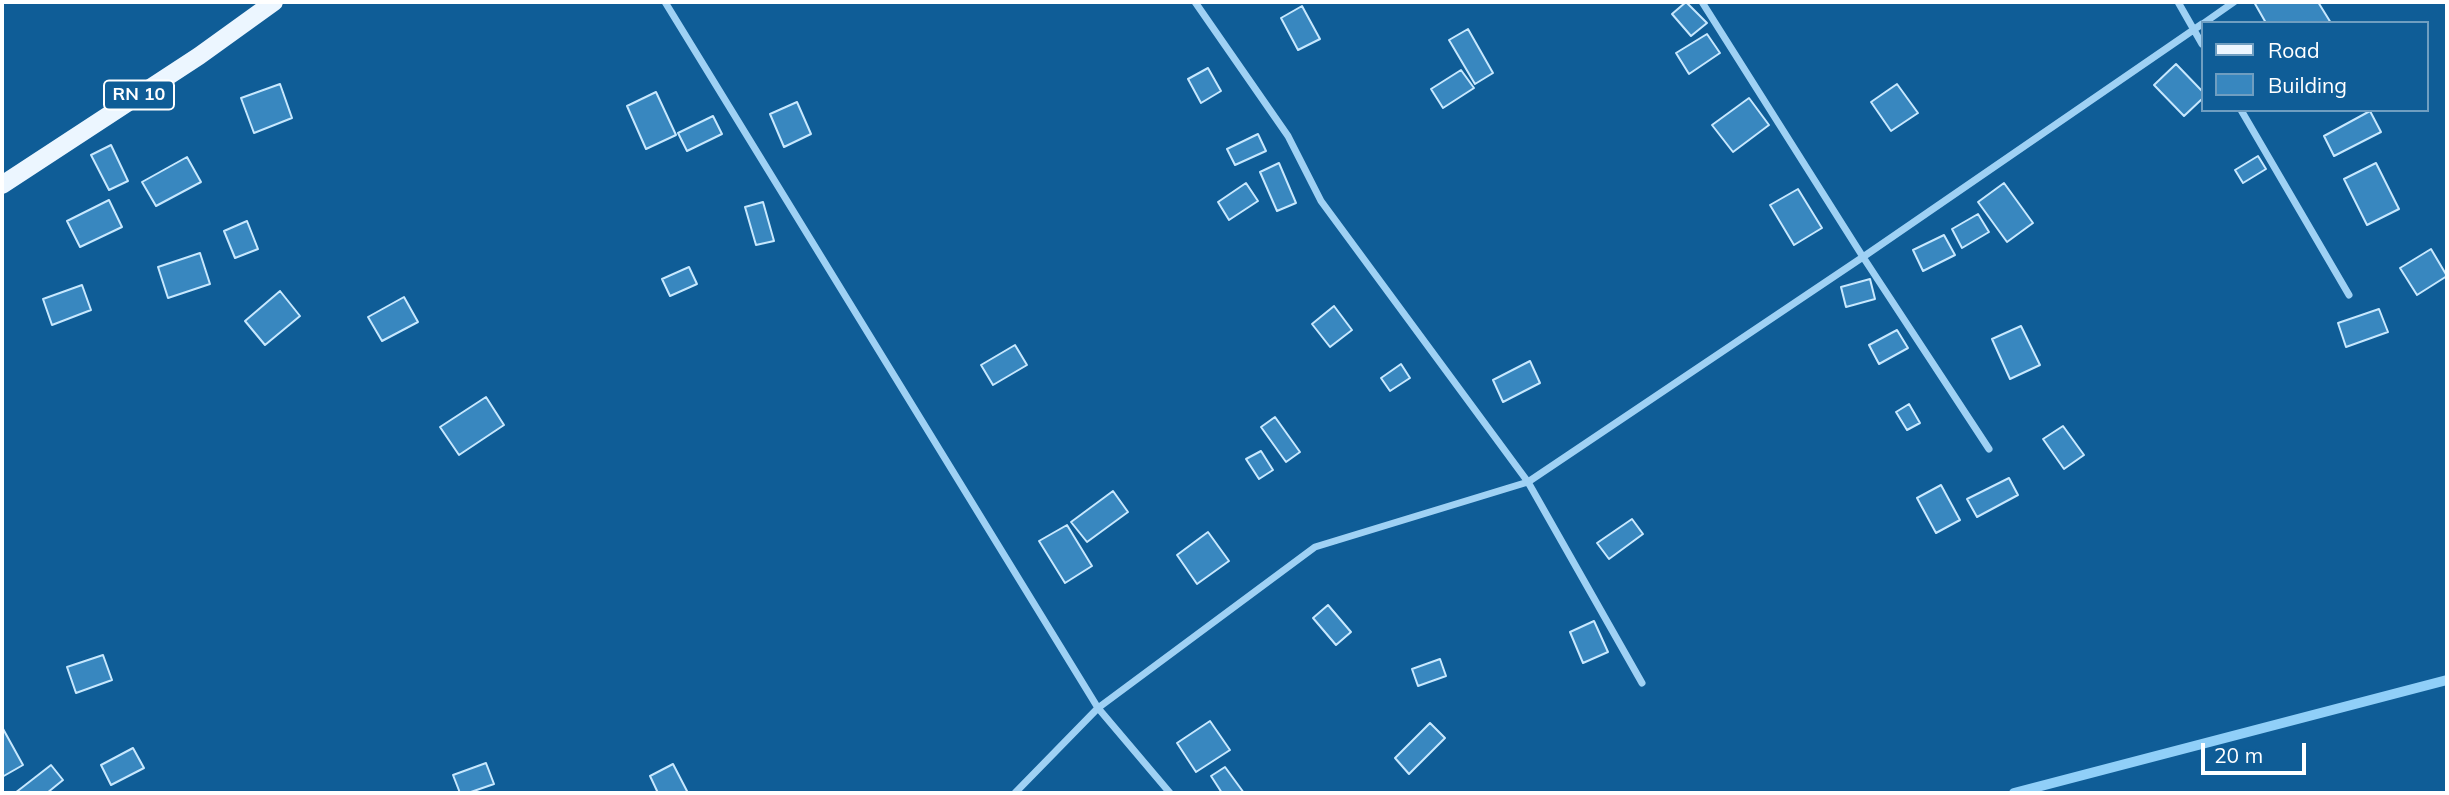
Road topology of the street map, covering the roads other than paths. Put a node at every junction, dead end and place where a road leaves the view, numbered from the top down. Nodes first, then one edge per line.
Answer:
1 (274, 2) edge
2 (665, 2) edge
3 (1195, 2) edge
4 (1702, 2) edge
5 (2178, 2) edge
6 (2234, 2) edge
7 (2207, 21) edge
8 (2200, 26) edge
9 (2194, 30) junction
10 (2200, 40) edge
11 (2242, 112) edge
12 (2, 185) edge
13 (1863, 257) junction
14 (2349, 295) dead end
15 (1989, 449) dead end
16 (1528, 482) junction
17 (1642, 683) dead end
18 (1098, 708) junction
19 (1014, 793) edge
20 (1170, 793) edge

1 - 12 main road, RN 10 / RN 10
2 - 18 street
3 - 16 street
4 - 13 street
5 - 9 street
6 - 7 street
8 - 9 street
9 - 10 street
9 - 13 street
11 - 14 street
13 - 15 street
13 - 16 street
16 - 17 street
16 - 18 street
18 - 19 street
18 - 20 street

